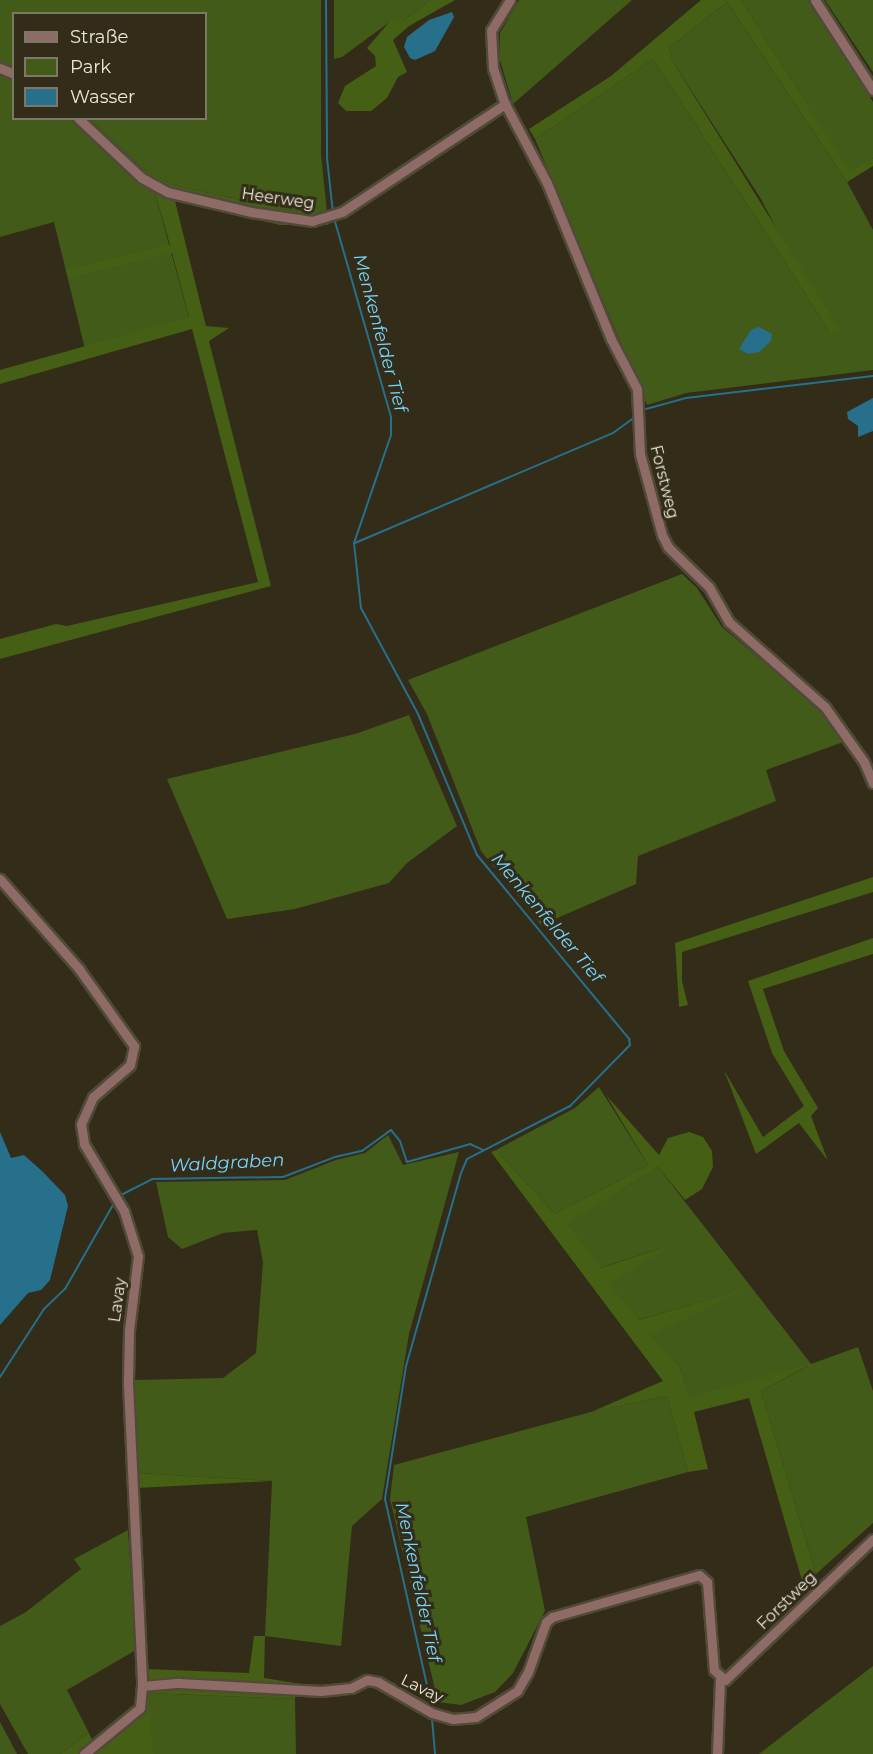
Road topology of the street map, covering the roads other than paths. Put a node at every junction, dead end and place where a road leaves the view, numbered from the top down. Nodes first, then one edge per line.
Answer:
1 (510, 0) edge
2 (815, 0) edge
3 (873, 90) edge
4 (505, 104) junction
5 (80, 120) edge
6 (873, 783) edge
7 (0, 879) edge
8 (873, 1539) edge
9 (720, 1680) junction
10 (142, 1686) junction
11 (84, 1754) edge
12 (717, 1754) edge

1 - 4 street, Forstweg
2 - 3 street
4 - 5 street, Heerweg
4 - 6 street, Forstweg
7 - 10 street, Lavay
8 - 9 street, Forstweg
9 - 10 street, Lavay
9 - 12 street
10 - 11 street, Lavay

